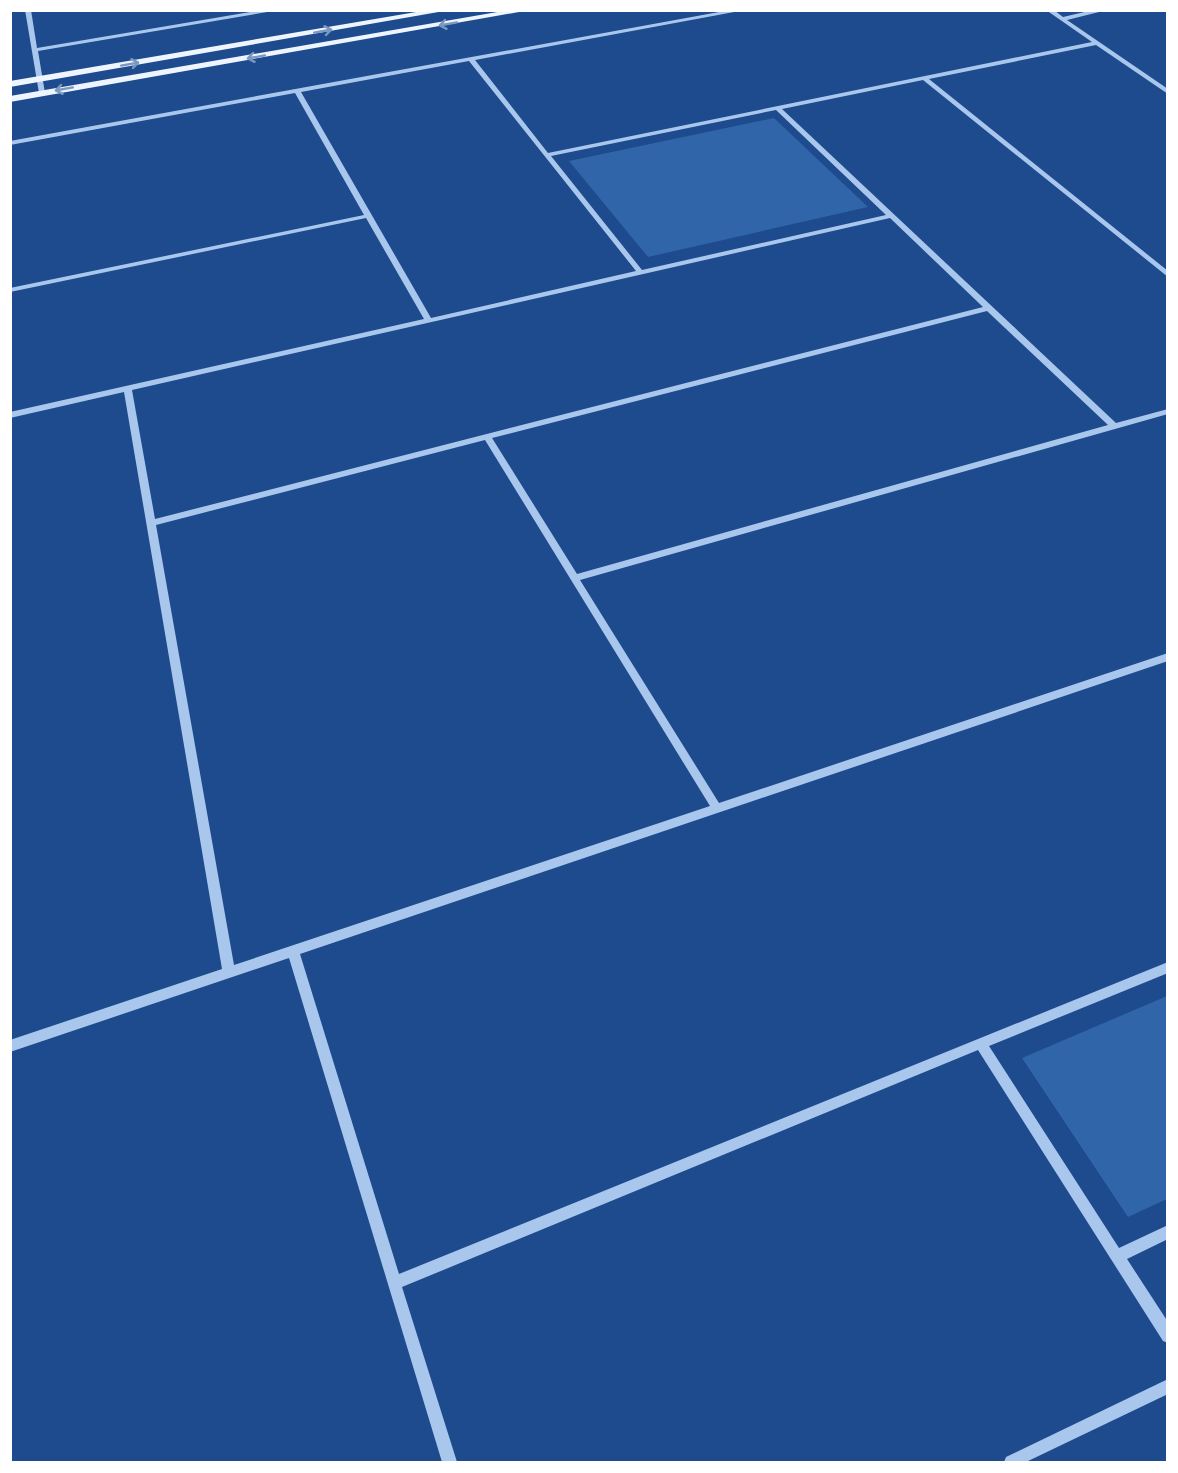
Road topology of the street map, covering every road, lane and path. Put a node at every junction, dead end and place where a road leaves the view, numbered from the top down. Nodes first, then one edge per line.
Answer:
1 (28, 10) edge
2 (276, 10) edge
3 (447, 10) edge
4 (526, 10) edge
5 (742, 10) edge
6 (1049, 10) edge
7 (1104, 10) edge
8 (1062, 19) junction
9 (1096, 43) junction
10 (34, 50) junction
11 (471, 60) junction
12 (924, 78) junction
13 (40, 79) junction
14 (10, 84) edge
15 (297, 91) junction
16 (1167, 92) edge
17 (42, 93) junction
18 (10, 99) edge
19 (777, 108) junction
20 (10, 143) edge
21 (547, 155) junction
22 (368, 216) junction
23 (891, 216) junction
24 (640, 272) junction
25 (1167, 275) edge
26 (10, 290) edge
27 (989, 308) junction
28 (428, 320) junction
29 (128, 388) junction
30 (1167, 411) edge
31 (10, 415) edge
32 (1114, 426) junction
33 (487, 437) junction
34 (150, 523) junction
35 (574, 578) junction
36 (1167, 657) edge
37 (717, 809) junction
38 (293, 951) junction
39 (1167, 967) edge
40 (229, 973) junction
41 (981, 1044) junction
42 (10, 1046) edge
43 (1167, 1232) edge
44 (1117, 1256) junction
45 (394, 1283) junction
46 (1167, 1336) edge
47 (1167, 1386) edge
48 (449, 1462) edge
49 (1011, 1462) edge

1 - 10 street
2 - 10 street
13 -> 3 main road
4 -> 17 main road
5 - 11 street
6 - 8 street
7 - 8 street
8 - 9 street
9 - 12 street
9 - 16 street
10 - 13 street
11 - 15 street
11 - 21 street
12 - 19 street
12 - 25 street
13 - 14 main road
13 - 17 street
15 - 20 street
15 - 22 street
17 - 18 main road
19 - 21 street
19 - 23 street
21 - 24 street
22 - 26 street
22 - 28 street
23 - 24 street
23 - 27 street
24 - 28 street
27 - 32 street
27 - 33 street
28 - 29 street
29 - 31 street
29 - 34 street
30 - 32 street
32 - 35 street
33 - 34 street
33 - 35 street
34 - 40 street
35 - 37 street
36 - 37 street
37 - 38 street
38 - 40 street
38 - 45 street
39 - 41 street
40 - 42 street
41 - 44 street
41 - 45 street
43 - 44 street
44 - 46 street
45 - 48 street
47 - 49 street

